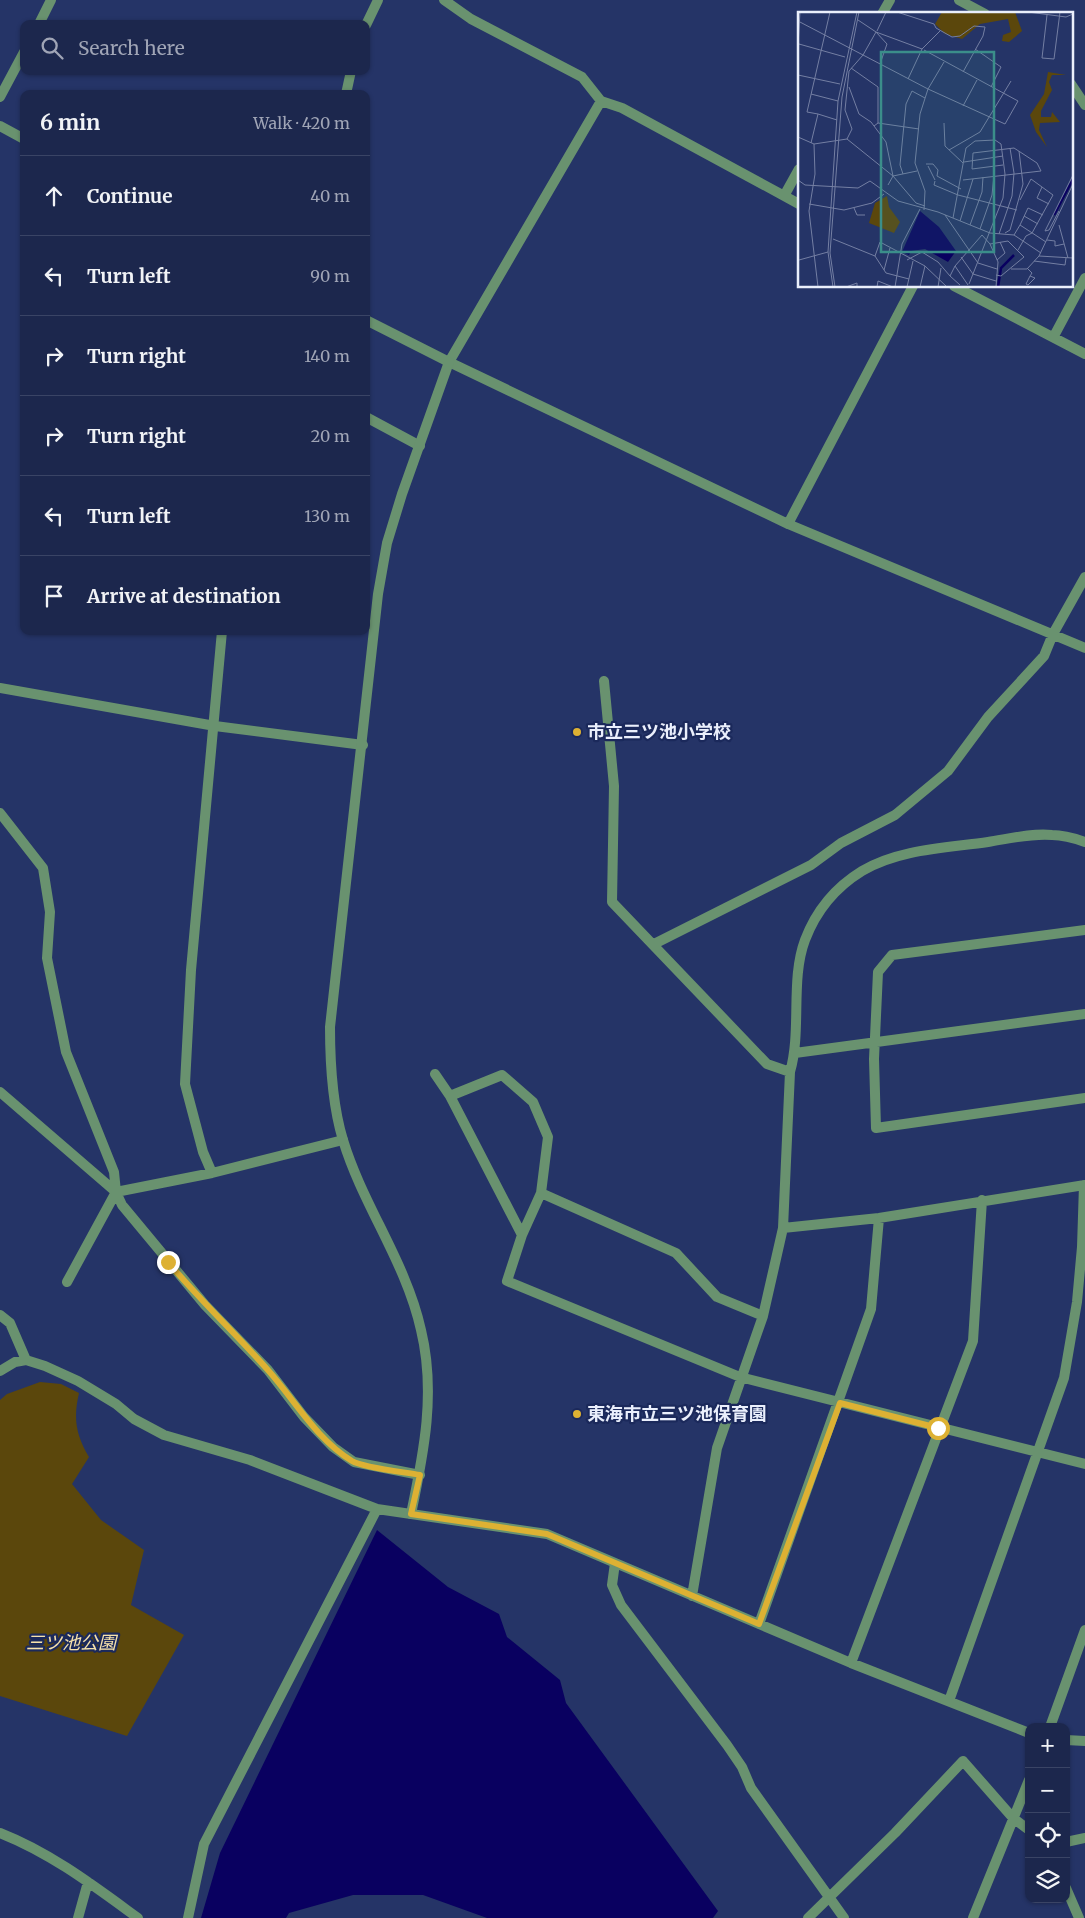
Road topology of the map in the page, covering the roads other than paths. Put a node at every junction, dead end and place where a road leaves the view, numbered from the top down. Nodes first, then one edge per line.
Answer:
1 (52, 0) edge
2 (378, 0) edge
3 (444, 0) edge
4 (890, 0) edge
5 (959, 0) edge
6 (883, 12) edge
7 (981, 12) edge
8 (41, 20) edge
9 (368, 20) edge
10 (20, 59) edge
11 (350, 75) edge
12 (1072, 86) edge
13 (347, 90) edge
14 (0, 96) edge
15 (601, 101) junction
16 (1085, 105) edge
17 (0, 126) edge
18 (20, 137) edge
19 (798, 171) edge
20 (784, 196) junction
21 (798, 203) edge
22 (1085, 278) edge
23 (912, 288) edge
24 (958, 288) edge
25 (370, 322) edge
26 (1054, 336) junction
27 (1085, 354) edge
28 (449, 362) junction
29 (370, 419) edge
30 (420, 446) junction
31 (788, 524) junction
32 (1085, 577) edge
33 (1053, 634) junction
34 (222, 635) edge
35 (1085, 648) edge
36 (604, 681) dead end
37 (0, 688) edge
38 (215, 726) junction
39 (362, 745) junction
40 (0, 813) edge
41 (1085, 842) edge
42 (1085, 930) edge
43 (654, 944) junction
44 (1085, 1014) edge
45 (875, 1043) junction
46 (795, 1053) junction
47 (790, 1072) junction
48 (435, 1074) dead end
49 (0, 1092) edge
50 (450, 1096) junction
51 (1085, 1098) edge
52 (343, 1140) junction
53 (212, 1173) junction
54 (1084, 1185) edge
55 (116, 1192) junction
56 (541, 1193) junction
57 (982, 1200) junction
58 (880, 1218) junction
59 (783, 1228) junction
60 (522, 1235) junction
61 (67, 1282) dead end
62 (0, 1315) edge
63 (763, 1316) junction
64 (26, 1360) junction
65 (0, 1370) edge
66 (740, 1377) junction
67 (840, 1403) junction
68 (938, 1428) junction
69 (1038, 1453) junction
70 (1085, 1464) edge
71 (420, 1475) junction
72 (378, 1509) junction
73 (411, 1514) junction
74 (615, 1563) junction
75 (692, 1596) junction
76 (759, 1624) junction
77 (1085, 1630) edge
78 (851, 1663) junction
79 (949, 1701) junction
80 (1051, 1723) edge
81 (1025, 1731) edge
82 (1070, 1740) edge
83 (1085, 1741) edge
84 (1025, 1790) edge
85 (1014, 1818) junction
86 (1025, 1827) edge
87 (0, 1833) edge
88 (1085, 1838) edge
89 (1070, 1841) edge
90 (88, 1882) junction
91 (1070, 1897) edge
92 (828, 1898) junction
93 (78, 1918) edge
94 (138, 1918) edge
95 (188, 1918) edge
96 (808, 1918) edge
97 (844, 1918) edge
98 (973, 1918) edge
99 (1079, 1918) edge

1 - 8 street
2 - 9 street
3 - 15 street
4 - 6 street
5 - 7 street
10 - 14 street
11 - 13 street
12 - 16 street
15 - 20 street
15 - 28 street
17 - 18 street
19 - 20 street
20 - 21 street
22 - 26 street
23 - 31 street
24 - 26 street
25 - 28 street
26 - 27 street
28 - 30 street
28 - 31 street
29 - 30 street
30 - 39 street
31 - 33 street
32 - 33 street
33 - 35 street
33 - 43 street
34 - 38 street
36 - 43 street
37 - 38 street
38 - 39 street
38 - 53 street
39 - 52 street
40 - 55 street
41 - 46 street
42 - 45 street
43 - 47 street
44 - 45 street
45 - 46 street
45 - 51 street
46 - 47 street
47 - 59 street
48 - 50 street
49 - 55 street
50 - 56 street
50 - 60 street
52 - 53 street
52 - 71 street
53 - 55 street
54 - 57 street
54 - 69 street
55 - 61 street
55 - 71 street
56 - 60 street
56 - 63 street
57 - 58 street
57 - 68 street
58 - 59 street
58 - 67 street
59 - 63 street
60 - 66 street
62 - 64 street
63 - 66 street
64 - 65 street
64 - 72 street
66 - 67 street
66 - 75 street
67 - 68 street
67 - 76 street
68 - 69 street
68 - 78 street
69 - 70 street
69 - 79 street
71 - 73 street
72 - 73 street
72 - 95 street
73 - 74 street
74 - 75 street
74 - 92 street
75 - 76 street
76 - 78 street
77 - 80 street
78 - 79 street
79 - 81 street
82 - 83 street
84 - 85 street
85 - 86 street
85 - 92 street
85 - 98 street
87 - 90 street
88 - 89 street
90 - 93 street
90 - 94 street
91 - 99 street
92 - 96 street
92 - 97 street

